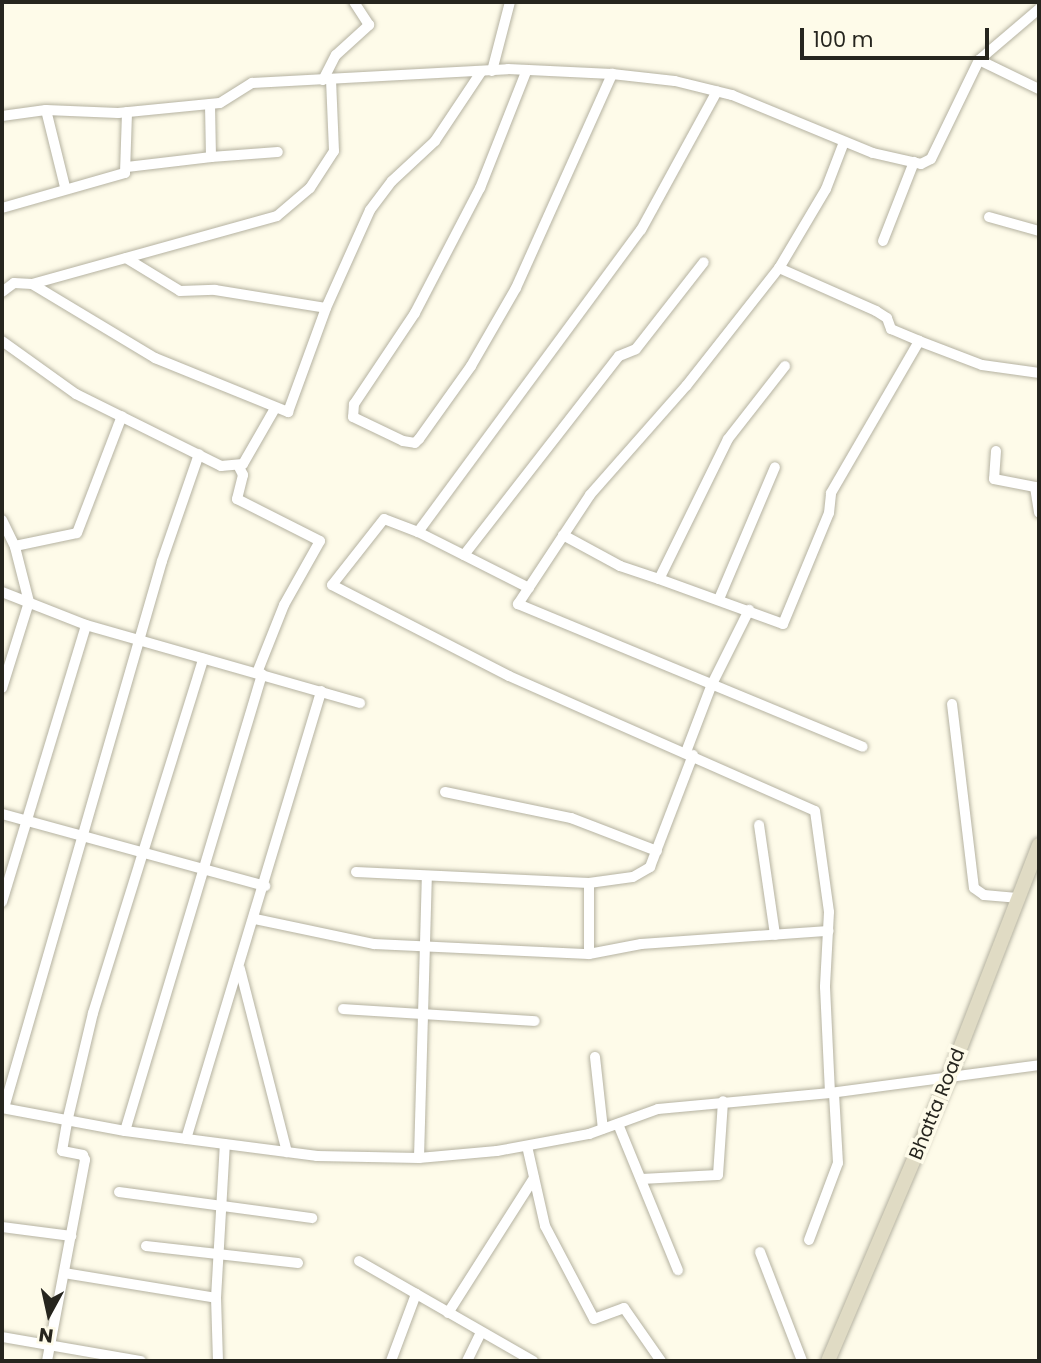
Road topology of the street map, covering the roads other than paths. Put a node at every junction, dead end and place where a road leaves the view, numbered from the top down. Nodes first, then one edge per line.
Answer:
1 (354, 2) edge
2 (510, 2) edge
3 (1039, 9) edge
4 (979, 60) junction
5 (486, 71) junction
6 (526, 72) junction
7 (611, 74) junction
8 (327, 79) junction
9 (1039, 89) edge
10 (717, 91) junction
11 (210, 104) junction
12 (46, 110) junction
13 (127, 112) junction
14 (2, 116) edge
15 (844, 142) junction
16 (278, 152) dead end
17 (211, 157) junction
18 (914, 162) junction
19 (127, 167) junction
20 (65, 187) junction
21 (2, 208) edge
22 (989, 217) dead end
23 (1039, 231) edge
24 (883, 242) dead end
25 (126, 258) junction
26 (704, 262) dead end
27 (779, 268) junction
28 (32, 284) junction
29 (2, 292) edge
30 (326, 308) junction
31 (2, 341) edge
32 (919, 341) junction
33 (785, 366) dead end
34 (1039, 373) edge
35 (274, 410) junction
36 (122, 416) junction
37 (996, 451) dead end
38 (200, 454) junction
39 (239, 467) junction
40 (775, 467) dead end
41 (1039, 513) edge
42 (2, 520) edge
43 (418, 532) junction
44 (563, 535) junction
45 (15, 546) junction
46 (464, 555) junction
47 (659, 579) junction
48 (529, 588) junction
49 (2, 592) edge
50 (719, 599) junction
51 (29, 602) junction
52 (749, 610) junction
53 (86, 625) junction
54 (141, 642) junction
55 (204, 659) junction
56 (260, 674) junction
57 (712, 684) junction
58 (2, 688) edge
59 (321, 691) junction
60 (360, 703) dead end
61 (952, 704) dead end
62 (863, 747) dead end
63 (690, 754) junction
64 (445, 792) dead end
65 (2, 814) edge
66 (27, 821) junction
67 (759, 825) dead end
68 (85, 837) junction
69 (1039, 845) edge
70 (657, 851) junction
71 (141, 852) junction
72 (202, 869) junction
73 (356, 872) dead end
74 (427, 878) junction
75 (589, 883) junction
76 (265, 886) junction
77 (1017, 898) junction
78 (2, 902) edge
79 (255, 919) junction
80 (829, 931) junction
81 (775, 935) junction
82 (424, 945) junction
83 (589, 954) junction
84 (240, 966) junction
85 (343, 1010) dead end
86 (422, 1014) junction
87 (535, 1021) dead end
88 (595, 1057) dead end
89 (1039, 1065) edge
90 (949, 1077) junction
91 (832, 1093) junction
92 (723, 1101) junction
93 (3, 1108) edge
94 (66, 1122) junction
95 (618, 1124) junction
96 (603, 1129) junction
97 (125, 1131) junction
98 (186, 1139) junction
99 (225, 1144) junction
100 (527, 1146) junction
101 (287, 1153) junction
102 (419, 1158) junction
103 (534, 1178) junction
104 (641, 1180) junction
105 (119, 1192) dead end
106 (221, 1206) junction
107 (312, 1218) dead end
108 (2, 1227) edge
109 (71, 1236) junction
110 (809, 1240) dead end
111 (146, 1246) dead end
112 (219, 1252) junction
113 (760, 1252) dead end
114 (359, 1261) dead end
115 (298, 1263) dead end
116 (678, 1270) dead end
117 (64, 1273) junction
118 (416, 1294) junction
119 (216, 1298) junction
120 (448, 1312) junction
121 (481, 1332) junction
122 (2, 1336) edge
123 (50, 1344) junction
124 (47, 1361) edge
125 (141, 1361) edge
126 (218, 1361) edge
127 (391, 1361) edge
128 (467, 1361) edge
129 (533, 1361) edge
130 (661, 1361) edge
131 (802, 1361) edge
132 (828, 1361) edge

1 - 8 street
2 - 5 street
3 - 4 street
4 - 9 street
4 - 18 street
5 - 6 street
5 - 8 street
5 - 30 street
6 - 7 street
6 - 7 street
7 - 10 street
8 - 11 street
8 - 25 street
10 - 15 street
10 - 43 street
11 - 13 street
11 - 17 street
12 - 13 street
12 - 14 street
12 - 20 street
13 - 19 street
15 - 18 street
15 - 27 street
16 - 17 street
17 - 19 street
18 - 24 street
19 - 20 street
20 - 21 street
22 - 23 street
25 - 28 street
25 - 30 street
26 - 46 street
27 - 32 street
27 - 44 street
28 - 29 street
28 - 35 street
30 - 35 street
31 - 36 street
32 - 34 street
32 - 52 street
33 - 47 street
35 - 39 street
36 - 38 street
36 - 45 street
37 - 41 street
38 - 39 street
38 - 54 street
39 - 56 street
40 - 50 street
42 - 45 street
43 - 46 street
43 - 63 street
44 - 47 street
44 - 48 street
45 - 51 street
46 - 48 street
47 - 50 street
48 - 57 street
49 - 51 street
50 - 52 street
51 - 53 street
51 - 58 street
52 - 57 street
53 - 54 street
53 - 66 street
54 - 55 street
54 - 68 street
55 - 56 street
55 - 71 street
56 - 59 street
56 - 72 street
57 - 62 street
57 - 63 street
59 - 60 street
59 - 76 street
61 - 77 street
63 - 70 street
63 - 80 street
64 - 70 street
65 - 66 street
66 - 68 street
66 - 78 street
67 - 81 street
68 - 71 street
68 - 93 street
69 - 77 main road, Bhatta Road
70 - 75 street
71 - 72 street
71 - 94 street
72 - 76 street
72 - 97 street
73 - 74 street
74 - 75 street
74 - 82 street
75 - 83 street
76 - 79 street
77 - 90 main road, Bhatta Road
79 - 82 street
79 - 84 street
80 - 81 street
80 - 91 street
81 - 83 street
82 - 83 street
82 - 86 street
84 - 98 street
84 - 101 street
85 - 86 street
86 - 87 street
86 - 102 street
88 - 96 street
89 - 90 street
90 - 91 street
90 - 132 main road, Bhatta Road
91 - 92 street
91 - 110 street
92 - 95 street
92 - 104 street
93 - 94 street
94 - 97 street
94 - 109 street
95 - 96 street
95 - 104 street
96 - 100 street
97 - 98 street
98 - 99 street
99 - 101 street
99 - 106 street
100 - 102 street
100 - 103 street
101 - 102 street
103 - 120 street
103 - 130 street
104 - 116 street
105 - 106 street
106 - 107 street
106 - 112 street
108 - 109 street
109 - 117 street
111 - 112 street
112 - 115 street
112 - 119 street
113 - 131 street
114 - 118 street
117 - 119 street
117 - 123 street
118 - 120 street
118 - 127 street
119 - 126 street
120 - 121 street
121 - 128 street
121 - 129 street
122 - 123 street
123 - 124 street
123 - 125 street

